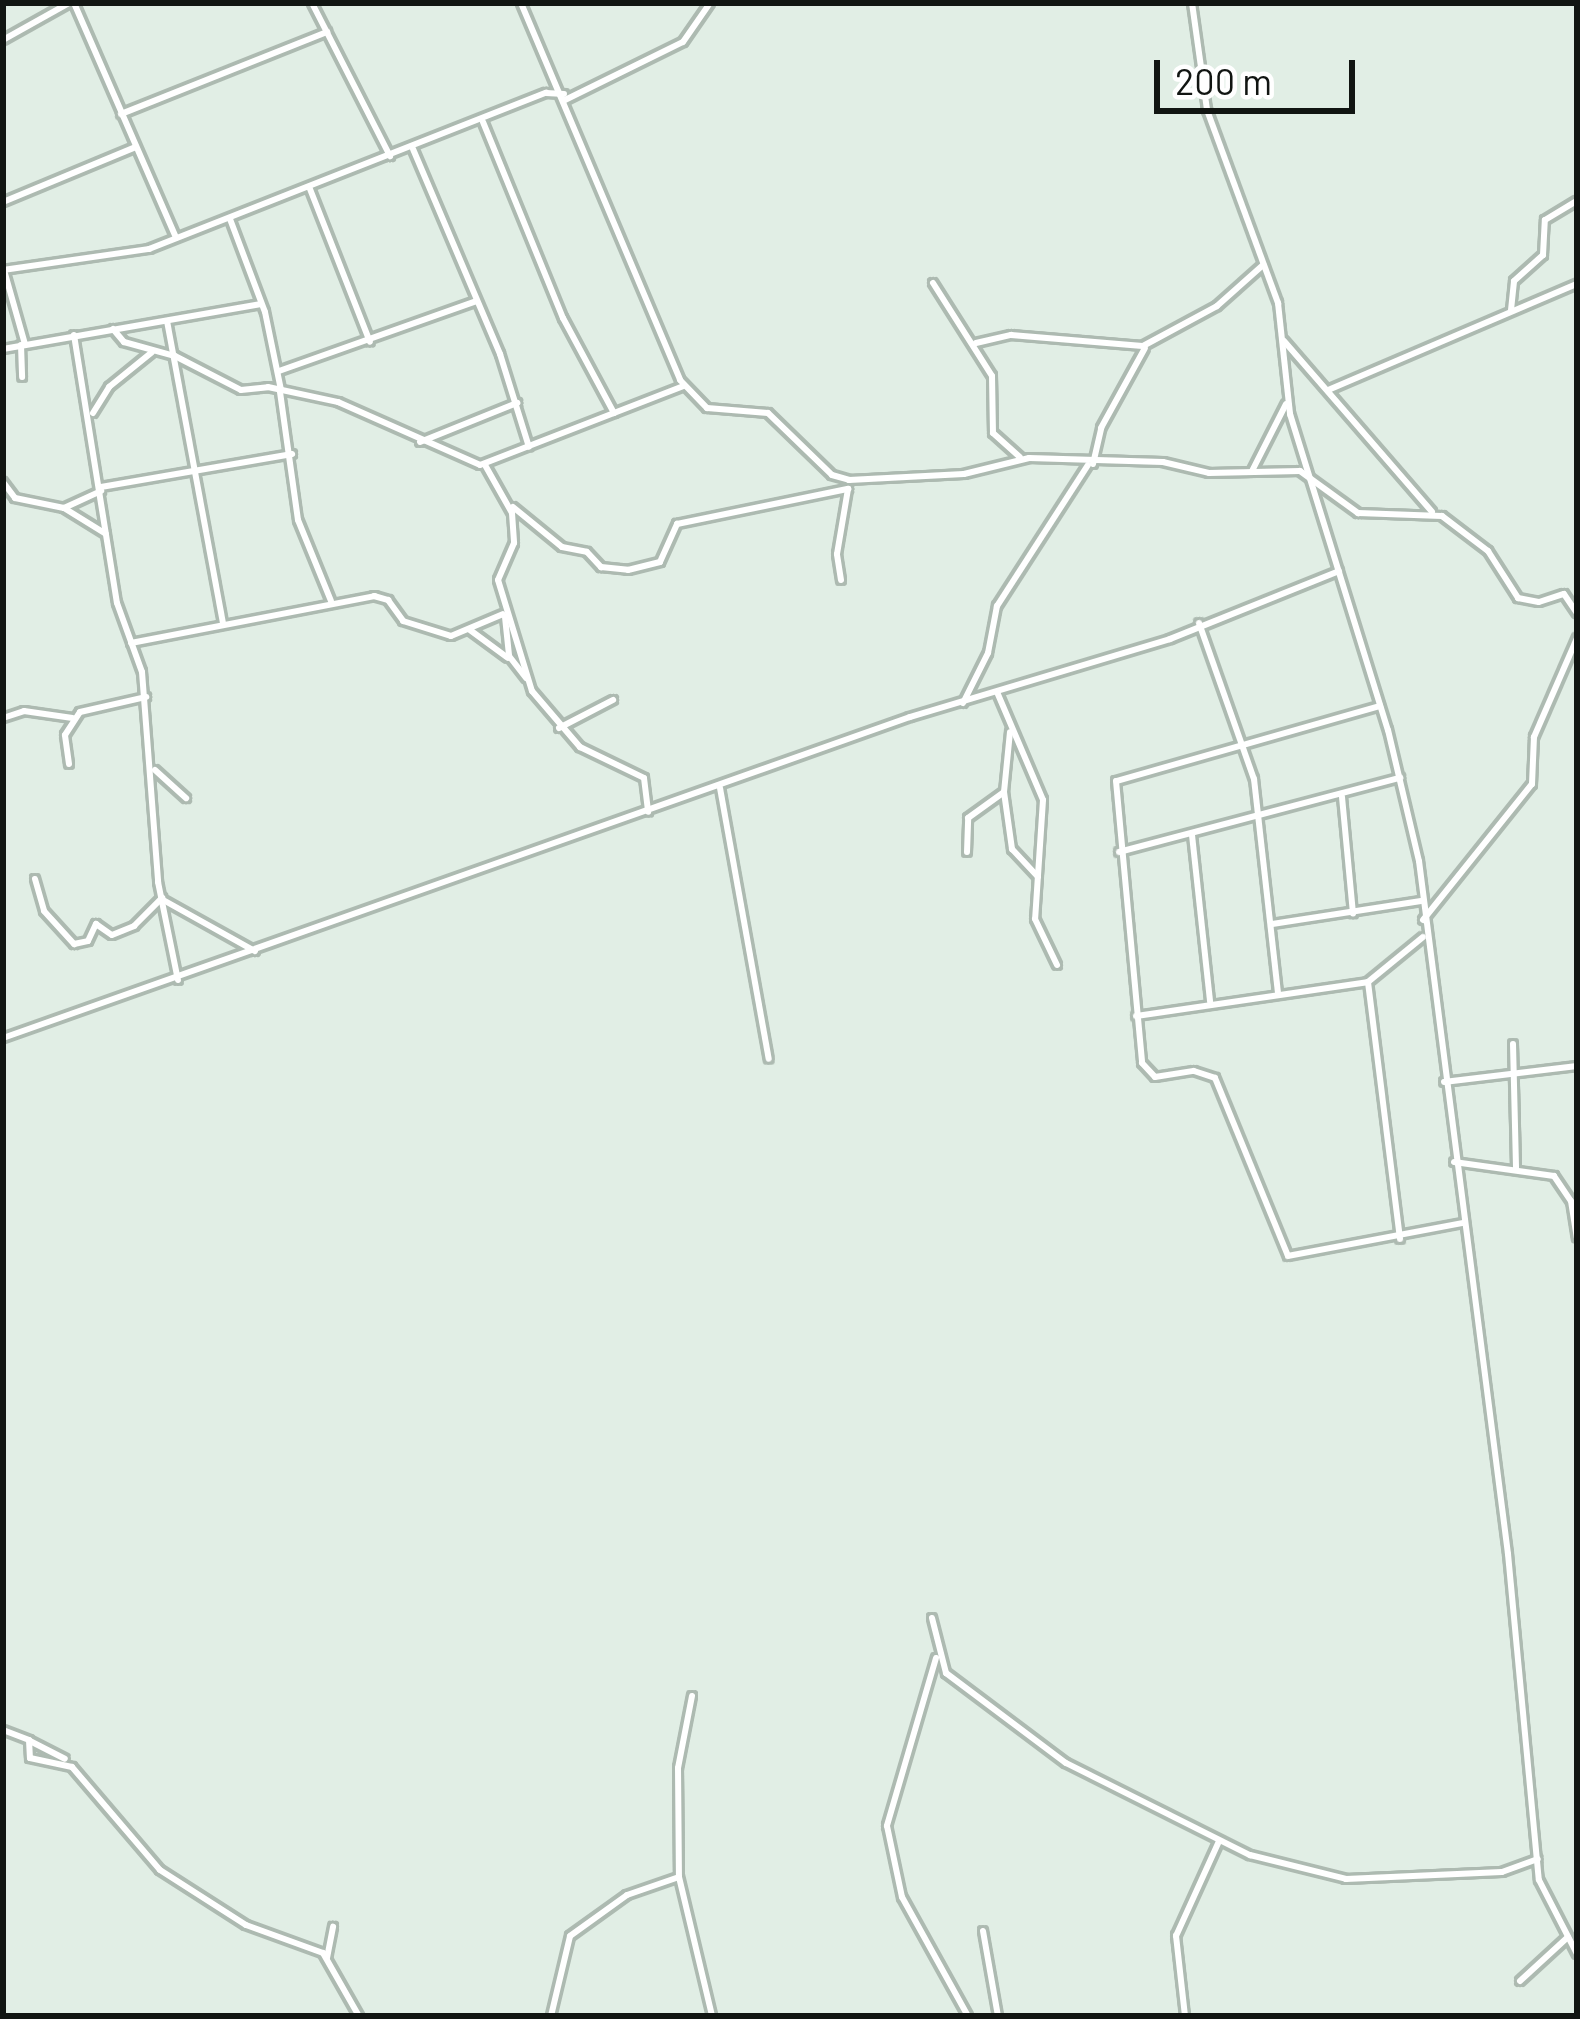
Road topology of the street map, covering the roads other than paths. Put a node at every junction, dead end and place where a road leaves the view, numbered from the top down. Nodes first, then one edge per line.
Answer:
1 (71, 3) edge
2 (312, 3) edge
3 (521, 3) edge
4 (710, 3) edge
5 (1192, 3) edge
6 (327, 32) junction
7 (3, 40) edge
8 (564, 97) junction
9 (121, 114) junction
10 (483, 122) junction
11 (136, 146) junction
12 (413, 149) junction
13 (390, 156) junction
14 (310, 189) junction
15 (1577, 201) edge
16 (3, 202) edge
17 (230, 219) junction
18 (176, 238) junction
19 (1263, 265) junction
20 (4, 270) edge
21 (933, 283) dead end
22 (1577, 284) edge
23 (477, 301) junction
24 (261, 304) junction
25 (1511, 310) junction
26 (167, 321) junction
27 (113, 329) junction
28 (74, 335) junction
29 (1282, 339) junction
30 (370, 342) junction
31 (23, 344) junction
32 (976, 344) junction
33 (1147, 344) junction
34 (3, 349) edge
35 (152, 352) junction
36 (176, 356) junction
37 (279, 371) junction
38 (22, 377) dead end
39 (684, 386) junction
40 (280, 390) junction
41 (1328, 390) junction
42 (1287, 401) junction
43 (517, 403) junction
44 (614, 412) junction
45 (92, 414) junction
46 (420, 442) junction
47 (530, 448) junction
48 (293, 454) junction
49 (1024, 458) junction
50 (1091, 464) junction
51 (485, 465) junction
52 (1252, 471) junction
53 (197, 474) junction
54 (1312, 475) junction
55 (852, 480) junction
56 (3, 482) edge
57 (101, 489) junction
58 (848, 489) junction
59 (510, 504) junction
60 (64, 508) junction
61 (1433, 513) junction
62 (106, 533) junction
63 (1339, 572) junction
64 (842, 580) dead end
65 (334, 603) junction
66 (1577, 614) edge
67 (504, 615) junction
68 (223, 623) junction
69 (1199, 623) junction
70 (470, 631) junction
71 (1577, 638) edge
72 (131, 643) junction
73 (511, 659) junction
74 (526, 678) junction
75 (997, 692) junction
76 (146, 698) junction
77 (614, 700) dead end
78 (963, 703) junction
79 (1381, 706) junction
80 (75, 717) junction
81 (3, 718) edge
82 (559, 728) junction
83 (1011, 728) junction
84 (1245, 746) junction
85 (69, 764) dead end
86 (155, 770) junction
87 (1400, 777) junction
88 (720, 788) junction
89 (1004, 792) junction
90 (1342, 797) junction
91 (186, 798) dead end
92 (648, 812) junction
93 (1261, 819) junction
94 (1192, 835) junction
95 (967, 852) dead end
96 (1119, 852) junction
97 (1038, 878) junction
98 (35, 879) dead end
99 (164, 898) junction
100 (1421, 901) junction
101 (1353, 914) junction
102 (1423, 920) junction
103 (1272, 924) junction
104 (1424, 937) junction
105 (255, 951) junction
106 (1057, 965) dead end
107 (178, 980) junction
108 (1368, 982) junction
109 (1278, 993) junction
110 (1210, 1002) junction
111 (1136, 1016) junction
112 (3, 1038) edge
113 (1514, 1044) dead end
114 (769, 1059) dead end
115 (1577, 1066) edge
116 (1508, 1076) junction
117 (1443, 1082) junction
118 (1454, 1162) junction
119 (1516, 1169) junction
120 (1463, 1223) junction
121 (1577, 1238) edge
122 (1400, 1239) junction
123 (932, 1618) dead end
124 (938, 1656) junction
125 (692, 1696) dead end
126 (3, 1730) edge
127 (30, 1741) junction
128 (66, 1762) junction
129 (1219, 1840) junction
130 (1538, 1859) junction
131 (679, 1877) junction
132 (333, 1928) dead end
133 (983, 1931) dead end
134 (1568, 1937) junction
135 (1577, 1954) edge
136 (327, 1958) junction
137 (1520, 1981) dead end
138 (359, 2016) edge
139 (551, 2016) edge
140 (712, 2016) edge
141 (968, 2016) edge
142 (998, 2016) edge
143 (1185, 2016) edge

1 - 7 street
1 - 9 street
2 - 6 street
3 - 8 street
4 - 8 street
5 - 19 street
6 - 9 street
6 - 13 street
8 - 10 street
8 - 39 street
9 - 11 street
10 - 12 street
10 - 44 street
11 - 16 street
11 - 18 street
12 - 13 street
12 - 23 street
13 - 14 street
14 - 17 street
14 - 30 street
15 - 25 street
17 - 18 street
17 - 24 street
18 - 20 street
19 - 29 street
19 - 33 street
20 - 31 street
21 - 32 street
22 - 25 street
23 - 30 street
23 - 43 street
24 - 26 street
24 - 37 street
25 - 41 street
26 - 27 street
26 - 36 street
27 - 28 street
27 - 35 street
28 - 31 street
28 - 45 street
29 - 41 street
29 - 42 street
30 - 37 street
31 - 34 street
31 - 38 street
32 - 33 street
32 - 49 street
33 - 50 street
35 - 36 street
35 - 45 street
36 - 40 street
36 - 53 street
37 - 40 street
39 - 44 street
39 - 55 street
40 - 46 street
40 - 48 street
41 - 61 street
42 - 52 street
42 - 54 street
43 - 46 street
43 - 47 street
44 - 47 street
45 - 57 street
46 - 51 street
47 - 51 street
48 - 53 street
48 - 65 street
49 - 50 street
49 - 55 street
50 - 52 street
50 - 78 street
51 - 59 street
52 - 54 street
53 - 57 street
53 - 68 street
54 - 61 street
54 - 63 street
55 - 58 street
56 - 60 street
57 - 60 street
57 - 62 street
58 - 59 street
58 - 64 street
59 - 67 street
60 - 62 street
61 - 66 street
62 - 72 street
63 - 69 street
63 - 79 street
65 - 68 street
65 - 70 street
67 - 70 street
67 - 73 street
67 - 74 street
68 - 72 street
69 - 75 street
69 - 84 street
70 - 73 street
71 - 102 street
72 - 76 street
73 - 74 street
74 - 82 street
75 - 78 street
75 - 83 street
76 - 80 street
76 - 86 street
77 - 82 street
78 - 88 street
79 - 84 street
79 - 87 street
80 - 81 street
80 - 85 street
82 - 92 street
83 - 89 street
83 - 97 street
84 - 93 street
84 - 96 street
86 - 91 street
86 - 99 street
87 - 90 street
87 - 100 street
88 - 92 street
88 - 114 street
89 - 95 street
89 - 97 street
90 - 93 street
90 - 101 street
92 - 105 street
93 - 94 street
93 - 103 street
94 - 96 street
94 - 110 street
96 - 111 street
97 - 106 street
98 - 99 street
99 - 105 street
99 - 107 street
100 - 101 street
100 - 102 street
101 - 103 street
102 - 104 street
103 - 109 street
104 - 108 street
104 - 117 street
105 - 107 street
107 - 112 street
108 - 109 street
108 - 122 street
109 - 110 street
110 - 111 street
111 - 122 street
113 - 116 street
115 - 116 street
116 - 117 street
116 - 119 street
117 - 118 street
118 - 119 street
118 - 120 street
119 - 121 street
120 - 122 street
120 - 130 street
123 - 124 street
124 - 129 street
124 - 141 street
125 - 131 street
126 - 127 street
127 - 128 street
127 - 128 street
128 - 136 street
129 - 130 street
129 - 143 street
130 - 134 street
131 - 139 street
131 - 140 street
132 - 136 street
133 - 142 street
134 - 135 street
134 - 137 street
136 - 138 street

